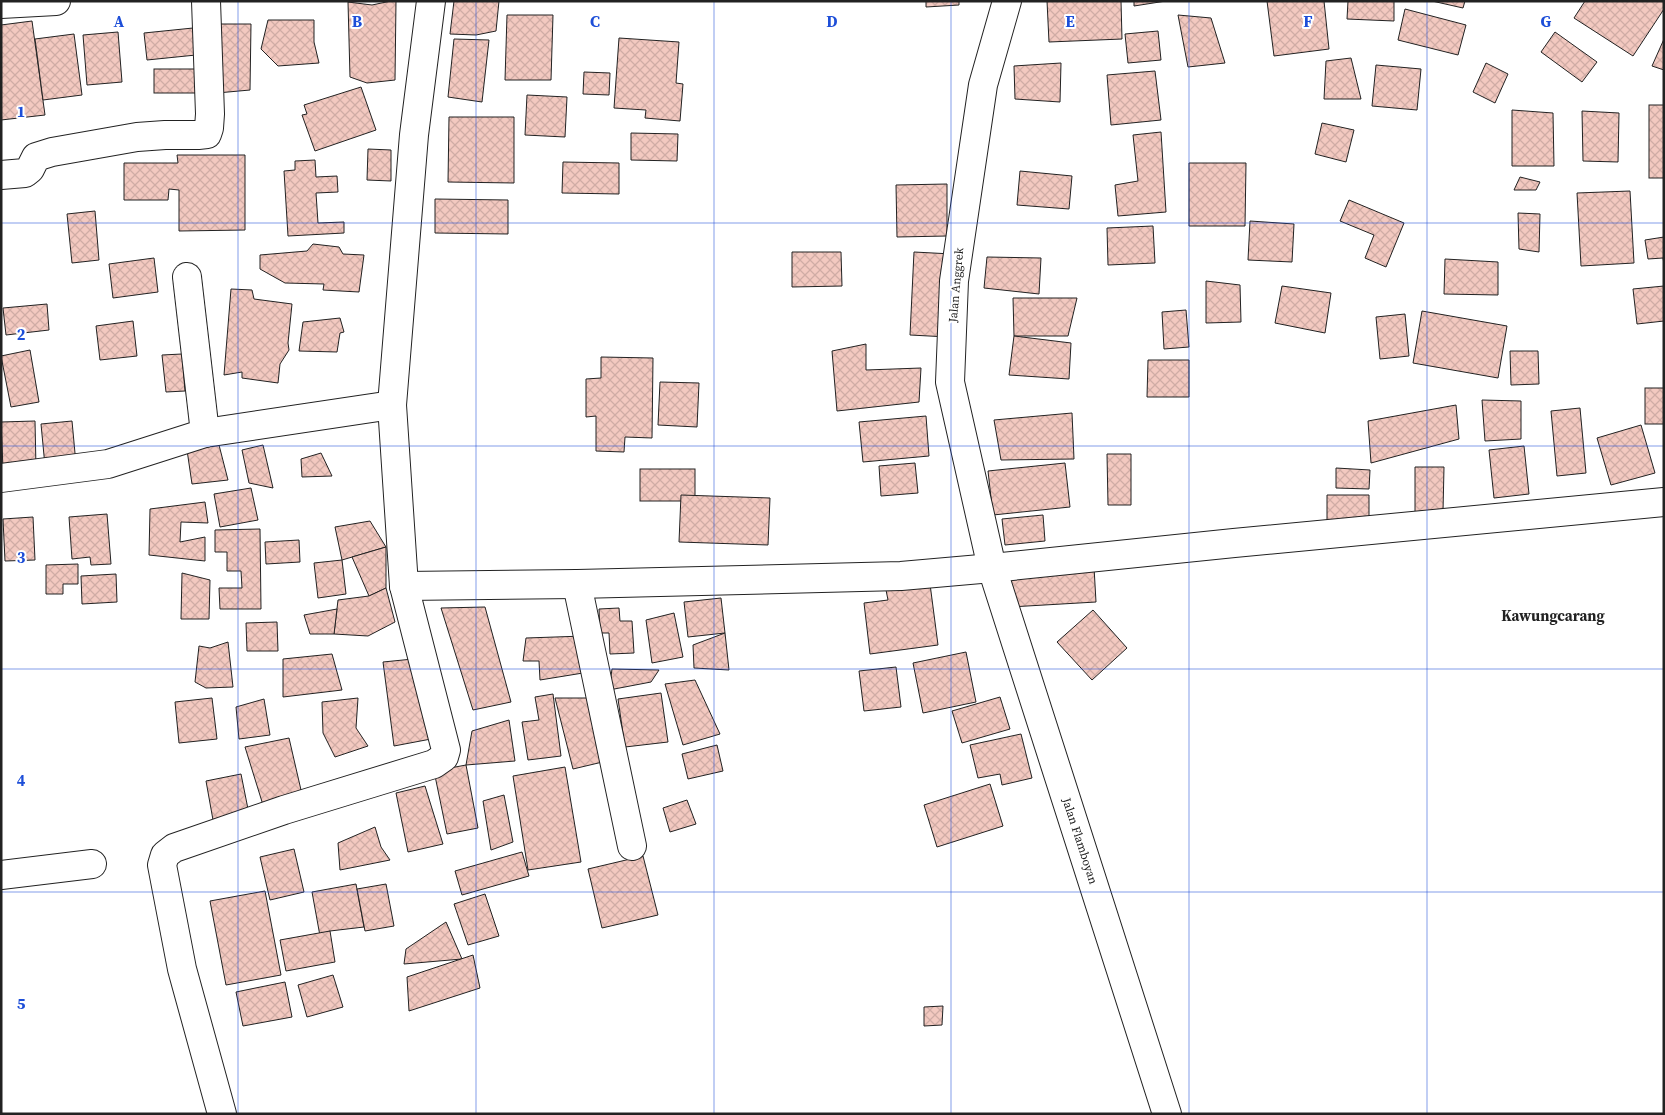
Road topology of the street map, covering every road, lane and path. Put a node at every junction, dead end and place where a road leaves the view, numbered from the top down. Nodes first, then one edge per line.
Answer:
1 (56, 1) edge
2 (206, 1) edge
3 (431, 1) edge
4 (1006, 1) edge
5 (1, 4) edge
6 (1, 175) edge
7 (187, 277) dead end
8 (392, 405) junction
9 (205, 433) junction
10 (1, 478) edge
11 (1664, 502) edge
12 (992, 568) junction
13 (577, 584) junction
14 (404, 586) junction
15 (632, 846) dead end
16 (92, 864) dead end
17 (1, 875) edge
18 (222, 1114) edge
19 (1168, 1114) edge

1 - 5 street
2 - 6 street
3 - 8 street
4 - 12 street, Jalan Anggrek
7 - 9 street
8 - 9 street
8 - 14 street
9 - 10 street
11 - 12 street
12 - 13 street
12 - 19 street, Jalan Flamboyan
13 - 14 street
13 - 15 street
14 - 18 street
16 - 17 street

